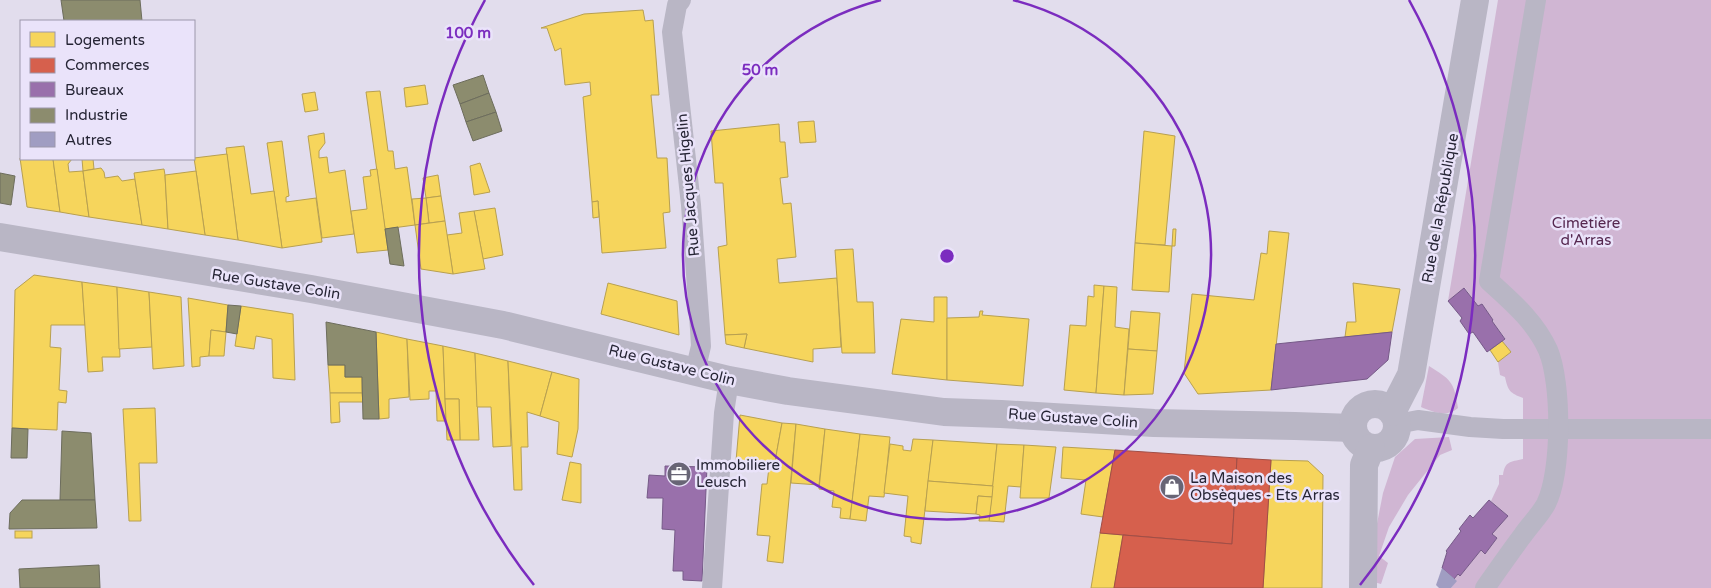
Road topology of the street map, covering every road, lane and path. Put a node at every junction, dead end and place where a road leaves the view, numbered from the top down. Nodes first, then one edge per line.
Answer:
1 (681, 0) edge
2 (1475, 0) edge
3 (1536, 0) edge
4 (0, 237) edge
5 (695, 372) junction
6 (729, 380) junction
7 (1394, 418) junction
8 (1353, 428) junction
9 (1711, 429) edge
10 (1558, 430) junction
11 (1372, 448) junction
12 (712, 588) edge
13 (1363, 588) edge
14 (1485, 588) edge

1 - 5 lane, Rue Jacques Higelin
2 - 7 street, Rue de la République
3 - 10 lane
4 - 5 street, Rue Gustave Colin
5 - 6 street, Rue Gustave Colin
6 - 8 street, Rue Gustave Colin
6 - 12 lane
7 - 8 street
7 - 10 lane
7 - 11 street
8 - 11 street
9 - 10 lane
10 - 14 lane
11 - 13 street

